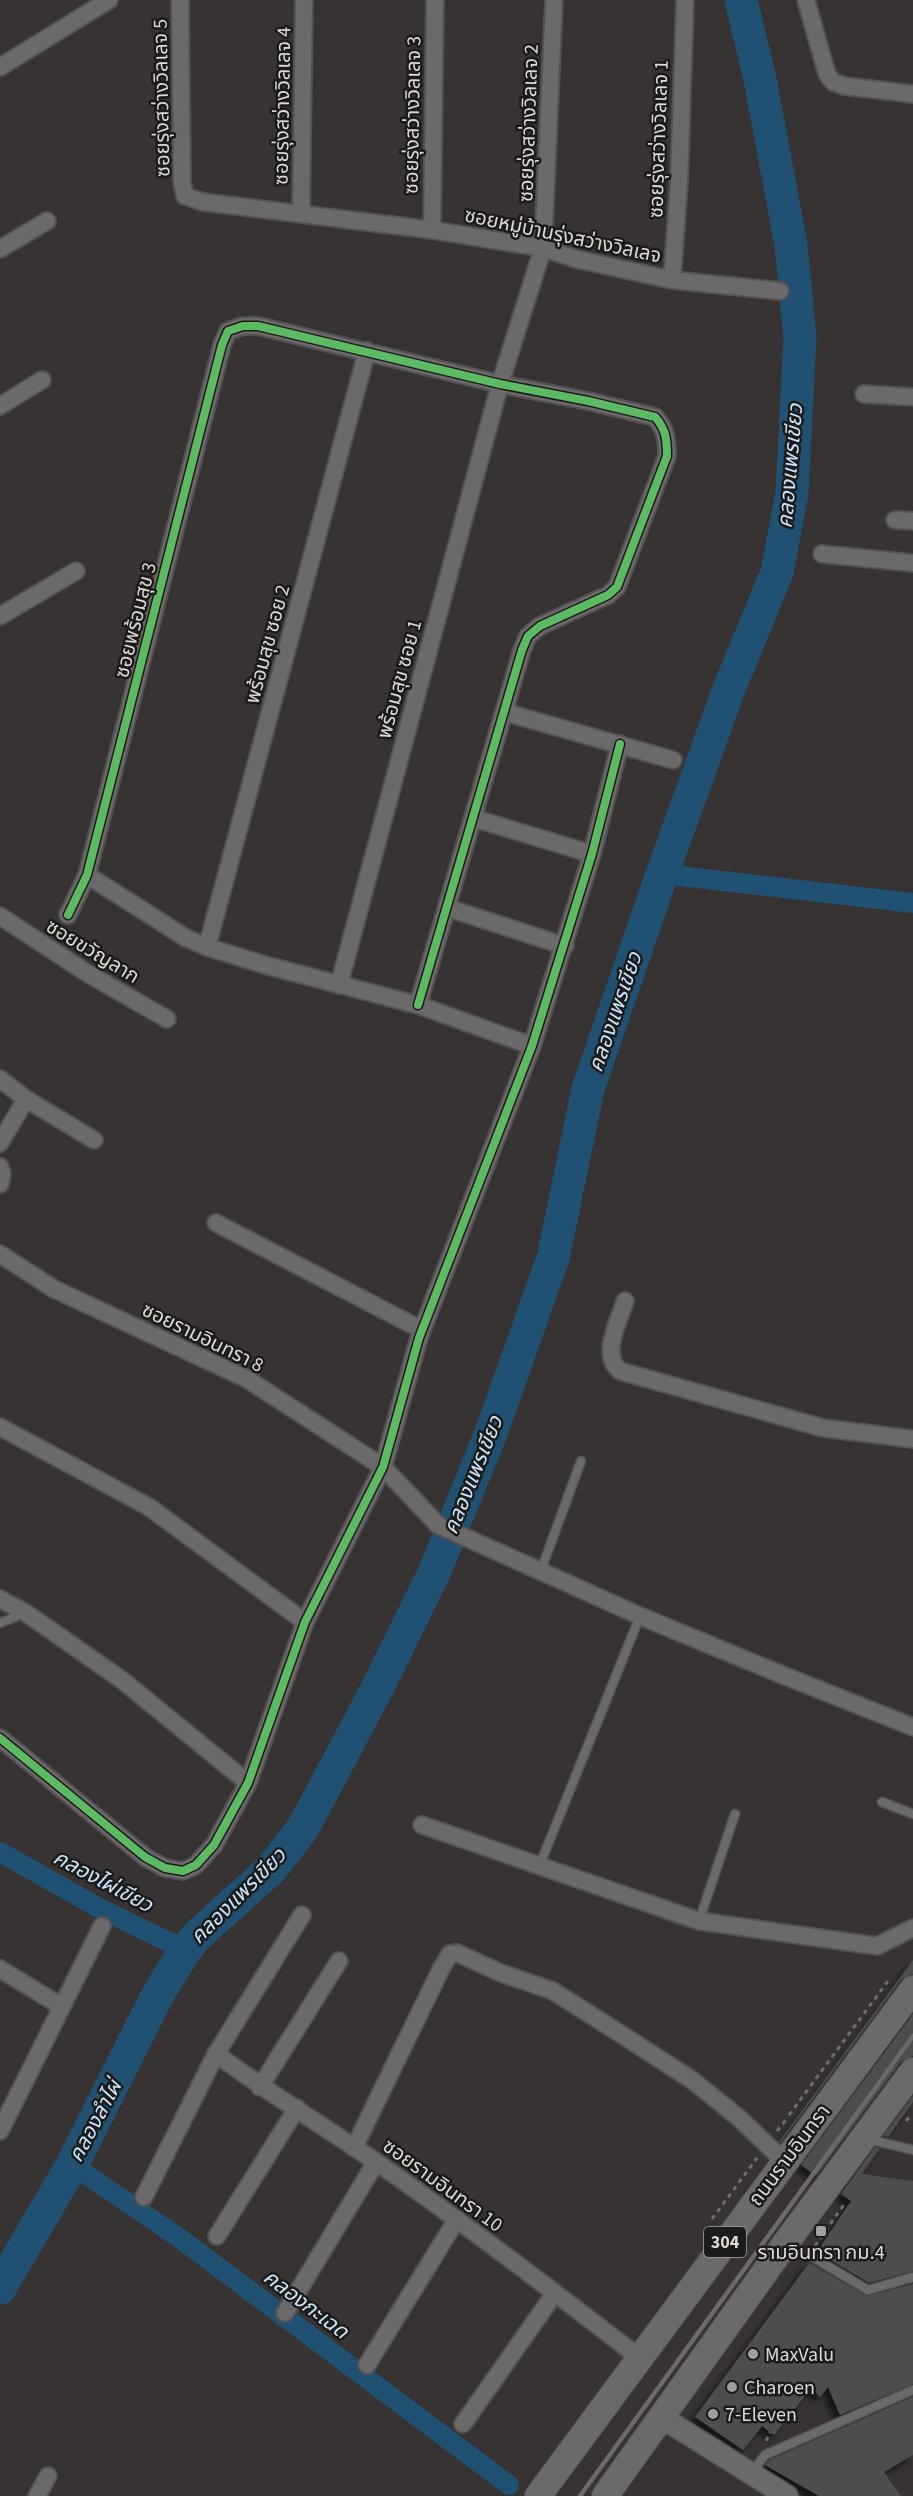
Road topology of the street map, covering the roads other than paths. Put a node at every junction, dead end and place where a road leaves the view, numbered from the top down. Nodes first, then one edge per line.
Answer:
1 (109, 0) edge
2 (180, 0) edge
3 (304, 0) edge
4 (435, 0) edge
5 (554, 0) edge
6 (685, 0) edge
7 (806, 0) edge
8 (0, 67) edge
9 (913, 94) edge
10 (185, 196) joint
11 (301, 214) junction
12 (47, 221) dead end
13 (432, 230) junction
14 (543, 248) junction
15 (0, 249) edge
16 (672, 280) junction
17 (780, 291) dead end
18 (367, 351) junction
19 (42, 380) dead end
20 (500, 384) junction
21 (864, 393) dead end
22 (913, 397) edge
23 (0, 406) edge
24 (895, 520) dead end
25 (913, 522) edge
26 (822, 554) dead end
27 (913, 564) edge
28 (76, 571) dead end
29 (0, 616) edge
30 (504, 712) junction
31 (620, 744) junction
32 (673, 760) dead end
33 (473, 818) junction
34 (592, 854) junction
35 (87, 875) junction
36 (448, 908) junction
37 (68, 915) dead end
38 (0, 916) edge
39 (565, 946) junction
40 (207, 947) junction
41 (339, 985) junction
42 (418, 1005) junction
43 (167, 1019) dead end
44 (532, 1046) junction
45 (0, 1079) edge
46 (26, 1099) junction
47 (94, 1140) dead end
48 (0, 1143) edge
49 (0, 1167) edge
50 (0, 1184) edge
51 (216, 1223) dead end
52 (0, 1254) edge
53 (625, 1301) dead end
54 (422, 1330) junction
55 (0, 1427) edge
56 (913, 1439) edge
57 (581, 1461) dead end
58 (383, 1467) junction
59 (540, 1573) junction
60 (0, 1599) edge
61 (26, 1613) junction
62 (640, 1616) junction
63 (305, 1622) junction
64 (0, 1623) edge
65 (913, 1726) edge
66 (0, 1738) edge
67 (248, 1783) junction
68 (882, 1802) dead end
69 (735, 1814) dead end
70 (913, 1814) edge
71 (422, 1825) dead end
72 (539, 1867) junction
73 (302, 1915) dead end
74 (699, 1921) junction
75 (102, 1926) dead end
76 (913, 1928) edge
77 (339, 1961) dead end
78 (0, 1969) edge
79 (913, 1989) edge
80 (61, 2006) junction
81 (216, 2054) junction
82 (913, 2071) edge
83 (260, 2086) junction
84 (297, 2108) junction
85 (0, 2131) edge
86 (865, 2139) junction
87 (354, 2148) junction
88 (913, 2150) edge
89 (774, 2155) junction
90 (376, 2162) junction
91 (144, 2197) dead end
92 (457, 2219) junction
93 (217, 2236) dead end
94 (785, 2244) junction
95 (913, 2277) edge
96 (555, 2293) junction
97 (285, 2313) dead end
98 (640, 2358) junction
99 (367, 2364) dead end
100 (913, 2390) edge
101 (661, 2417) junction
102 (463, 2424) dead end
103 (48, 2476) dead end
104 (762, 2480) junction
105 (37, 2496) edge
106 (538, 2496) edge
107 (605, 2496) edge
108 (787, 2496) edge

1 - 8 street
2 - 10 street, ซอยรุ่งสว่างวิลเลจ 5
3 - 11 street, ซอยรุ่งสว่างวิลเลจ 4
4 - 13 street, ซอยรุ่งสว่างวิลเลจ 3
5 - 14 street, ซอยรุ่งสว่างวิลเลจ 2
6 - 16 street, ซอยรุ่งสว่างวิลเลจ 1
7 - 9 street
10 - 11 street, ซอยหมู่บ้านรุ่งสว่างวิลเลจ
11 - 13 street, ซอยหมู่บ้านรุ่งสว่างวิลเลจ
12 - 15 street
13 - 14 street, ซอยหมู่บ้านรุ่งสว่างวิลเลจ
14 - 16 street, ซอยหมู่บ้านรุ่งสว่างวิลเลจ
14 - 20 street, ซอยรุ่งสว่างวิลเลจ 2
16 - 17 street, ซอยหมู่บ้านรุ่งสว่างวิลเลจ
18 - 20 street
18 - 35 street, ซอยพร้อมสุข 3
18 - 40 street, พร้อมสุข ซอย 2
19 - 23 street
20 - 30 street
20 - 41 street, พร้อมสุข ซอย 1
21 - 22 street
24 - 25 street
26 - 27 street
28 - 29 street
30 - 31 street
30 - 33 street
31 - 32 street
31 - 34 street
33 - 34 street
33 - 36 street
34 - 39 street
35 - 37 street, ซอยพร้อมสุข 3
35 - 40 street
36 - 39 street
36 - 42 street
38 - 43 street, ซอยขวัญลาก
39 - 44 street
40 - 41 street
41 - 42 street
42 - 44 street
44 - 54 street
45 - 46 street
46 - 47 street
46 - 48 street
49 - 50 street
51 - 54 street
52 - 58 street, ซอยรามอินทรา 8
53 - 56 street
54 - 58 street
55 - 63 street
57 - 59 lane
58 - 59 street, ซอยรามอินทรา 8
58 - 63 street
59 - 62 street, ซอยรามอินทรา 8
60 - 61 street
61 - 64 lane
61 - 67 street
62 - 65 street, ซอยรามอินทรา 8
62 - 72 lane
63 - 67 street
66 - 67 street
68 - 70 lane
69 - 74 lane
71 - 72 street
72 - 74 street
73 - 81 street
74 - 76 street
75 - 80 street
77 - 83 street
78 - 80 street
79 - 89 main road, ถนนรามอินทรา / 304
80 - 85 street
81 - 83 street, ซอยรามอินทรา 10
81 - 91 street
82 - 86 main road, 304
83 - 84 street, ซอยรามอินทรา 10
84 - 87 street, ซอยรามอินทรา 10
84 - 93 street
86 - 88 lane
86 - 94 main road, 304
87 - 89 street
87 - 90 street, ซอยรามอินทรา 10
89 - 98 main road, ถนนรามอินทรา / 304
90 - 92 street, ซอยรามอินทรา 10
90 - 97 street
92 - 96 street, ซอยรามอินทรา 10
92 - 99 street
94 - 95 lane
94 - 101 main road, 304
96 - 98 street, ซอยรามอินทรา 10
96 - 102 street
98 - 106 main road, ถนนรามอินทรา / 304
100 - 104 lane
101 - 104 street
101 - 107 main road, 304
103 - 105 street
104 - 108 street

